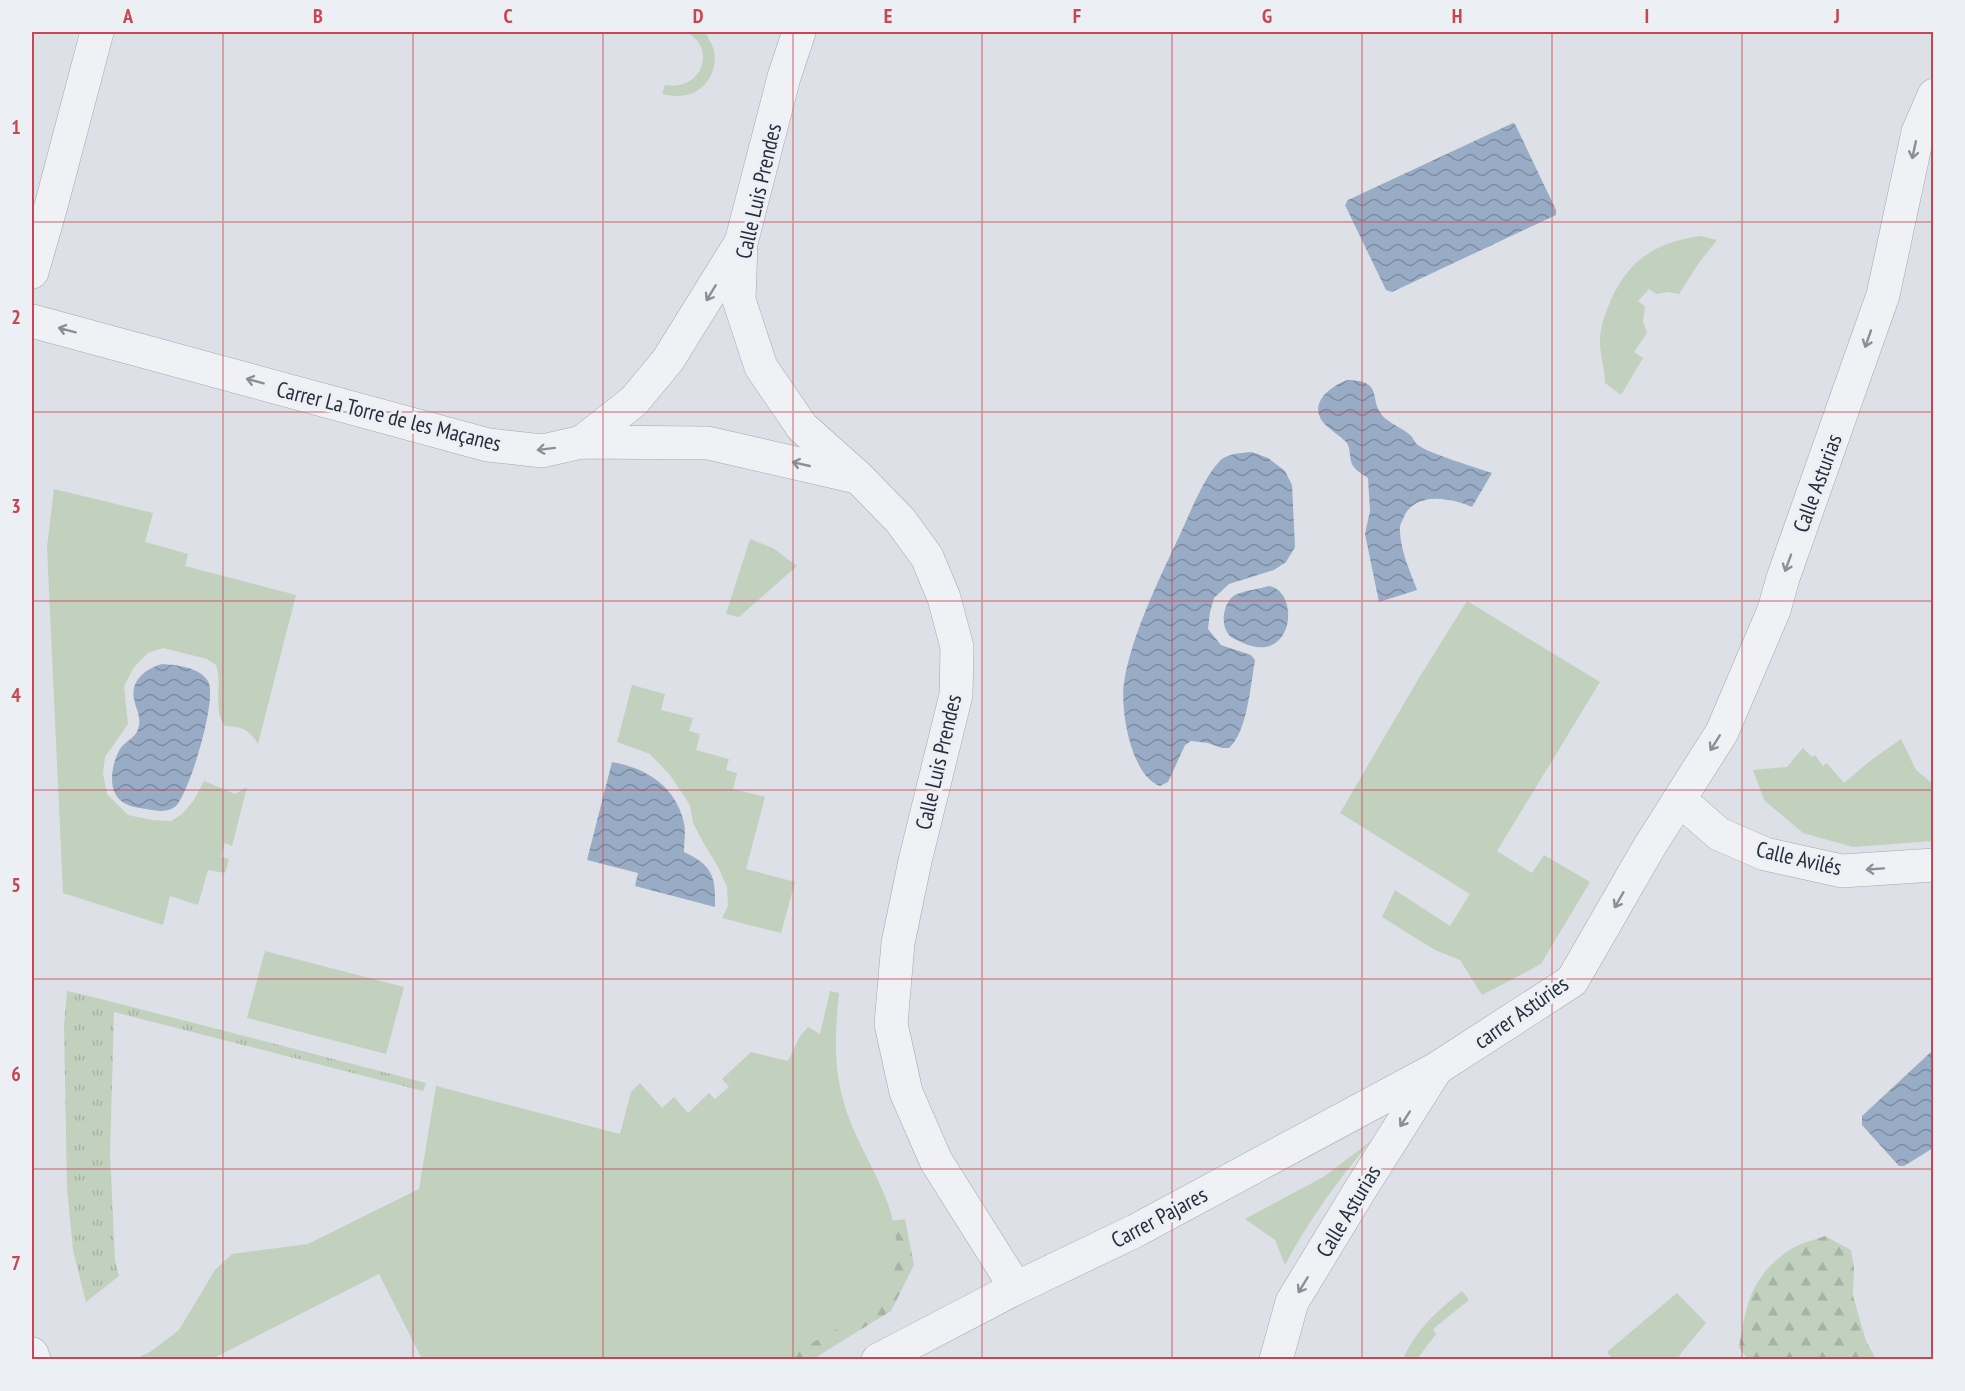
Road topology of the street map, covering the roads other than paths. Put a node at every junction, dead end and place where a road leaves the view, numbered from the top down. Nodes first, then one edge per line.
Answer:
1 (97, 32) edge
2 (799, 32) edge
3 (1934, 95) edge
4 (741, 243) junction
5 (32, 272) edge
6 (32, 321) edge
7 (582, 442) junction
8 (858, 477) junction
9 (1680, 800) junction
10 (1648, 849) joint
11 (1934, 865) edge
12 (1436, 1069) junction
13 (1016, 1288) junction
14 (32, 1354) edge
15 (34, 1359) edge
16 (878, 1359) edge
17 (1276, 1359) edge

1 - 5 street
2 - 4 street, Calle Luis Prendes
3 -> 9 street, Calle Asturias
4 -> 7 street
4 - 8 street, Calle Luis Prendes
7 -> 6 street, Carrer La Torre de les Maçanes
8 -> 7 street, Carrer La Torre de les Maçanes
8 - 13 street, Calle Luis Prendes
9 - 10 street, Calle Asturias
11 -> 9 street, Calle Avilés
10 -> 12 street, carrer Astúries
12 - 13 street, Carrer Pajares
12 -> 17 street, Calle Asturias
13 - 16 street, Carrer Pajares
14 - 15 street

